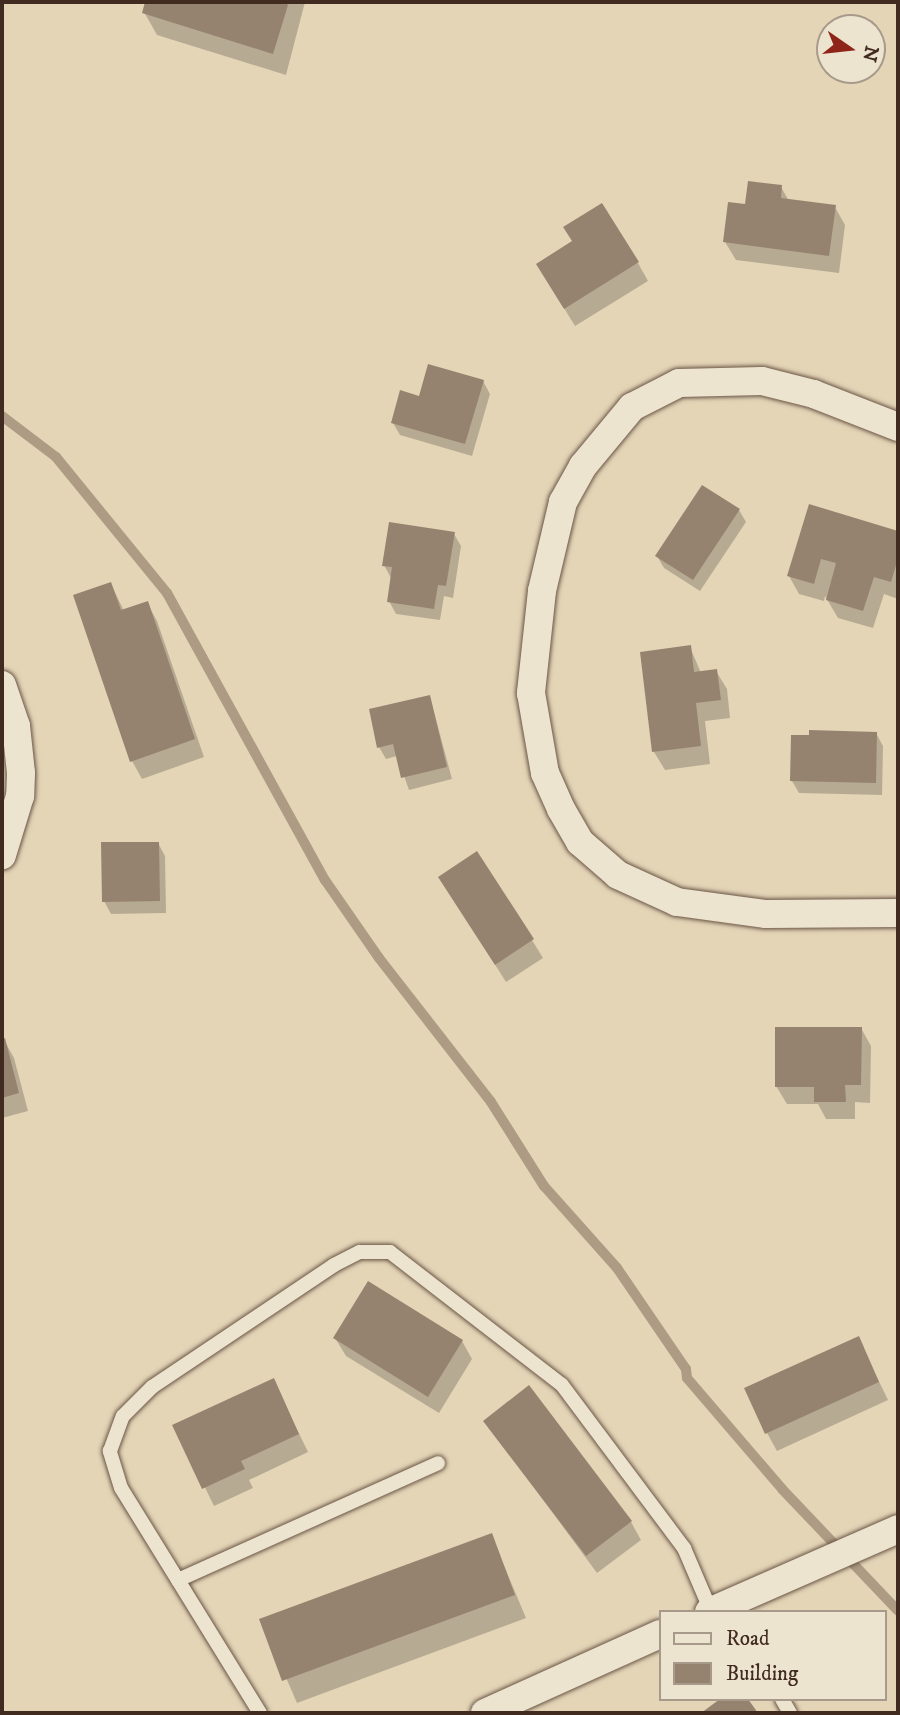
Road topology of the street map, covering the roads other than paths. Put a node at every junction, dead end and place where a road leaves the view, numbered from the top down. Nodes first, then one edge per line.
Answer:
1 (898, 427) edge
2 (2, 685) edge
3 (2, 855) edge
4 (898, 913) edge
5 (438, 1463) dead end
6 (898, 1529) edge
7 (178, 1580) junction
8 (719, 1610) edge
9 (659, 1634) edge
10 (260, 1713) edge
11 (485, 1713) edge

1 - 4 street
2 - 3 street
5 - 7 lane
6 - 8 street
7 - 8 lane
7 - 10 lane
9 - 11 street

